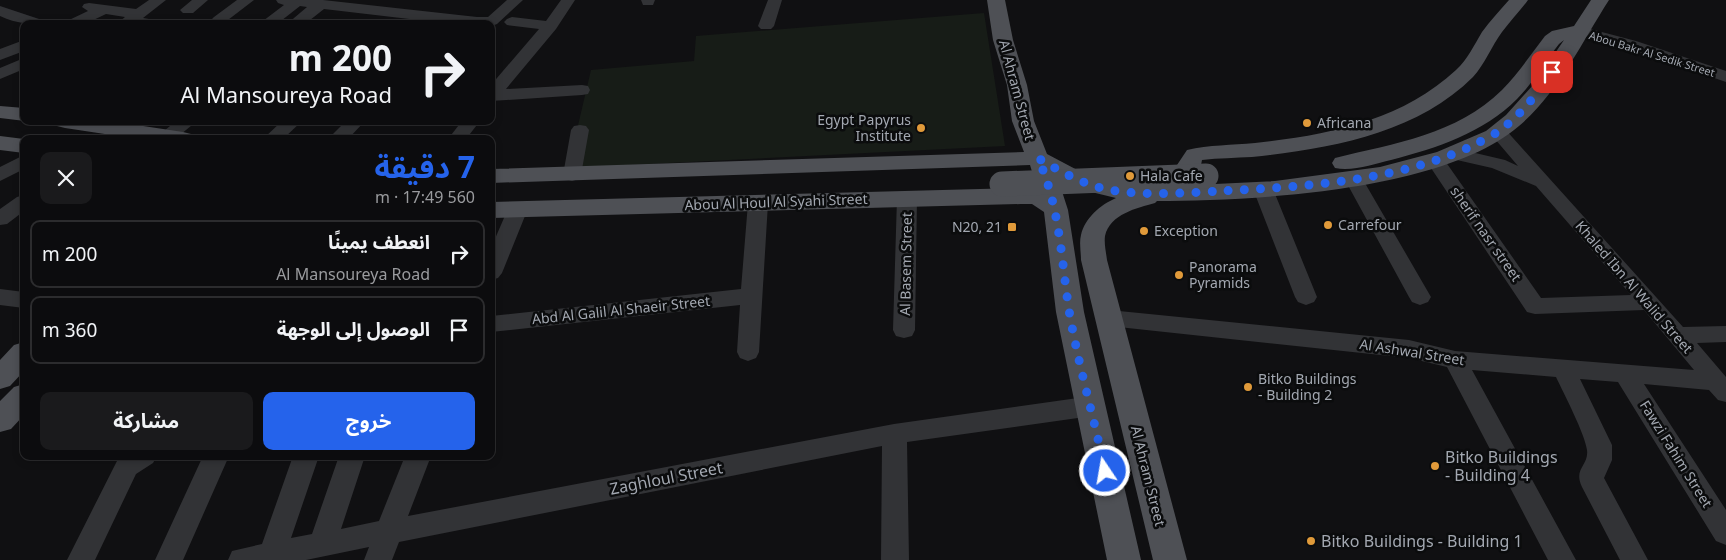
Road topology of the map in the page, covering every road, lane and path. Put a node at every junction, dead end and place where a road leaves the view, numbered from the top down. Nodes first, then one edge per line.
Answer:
1 (160, 0) edge
2 (201, 0) edge
3 (247, 0) edge
4 (516, 0) edge
5 (568, 0) edge
6 (775, 0) edge
7 (996, 0) edge
8 (1518, 0) edge
9 (1523, 0) edge
10 (1600, 0) edge
11 (290, 1) edge
12 (321, 4) junction
13 (89, 7) dead end
14 (105, 9) junction
15 (360, 9) junction
16 (188, 10) dead end
17 (0, 11) edge
18 (16, 18) junction
19 (131, 19) edge
20 (24, 20) edge
21 (81, 20) edge
22 (219, 20) dead end
23 (272, 20) edge
24 (300, 20) edge
25 (345, 20) edge
26 (466, 20) edge
27 (493, 20) edge
28 (512, 22) dead end
29 (0, 24) edge
30 (551, 26) junction
31 (766, 26) dead end
32 (1579, 31) junction
33 (20, 36) edge
34 (0, 43) edge
35 (20, 47) edge
36 (0, 55) edge
37 (20, 65) edge
38 (0, 74) edge
39 (1726, 77) edge
40 (20, 80) edge
41 (497, 81) edge
42 (0, 89) edge
43 (582, 90) dead end
44 (495, 96) edge
45 (0, 112) edge
46 (20, 114) edge
47 (90, 125) edge
48 (185, 125) edge
49 (289, 125) edge
50 (352, 125) edge
51 (468, 125) edge
52 (580, 130) dead end
53 (1498, 132) junction
54 (155, 135) edge
55 (177, 135) edge
56 (277, 135) edge
57 (341, 135) edge
58 (460, 135) edge
59 (1029, 158) junction
60 (1445, 158) junction
61 (20, 163) edge
62 (0, 175) edge
63 (572, 175) junction
64 (495, 176) edge
65 (1353, 178) junction
66 (1541, 182) junction
67 (495, 185) edge
68 (1263, 189) junction
69 (1199, 192) junction
70 (1021, 196) junction
71 (495, 197) edge
72 (907, 198) junction
73 (758, 203) junction
74 (20, 204) edge
75 (495, 210) edge
76 (1056, 210) junction
77 (517, 211) junction
78 (0, 219) edge
79 (495, 263) edge
80 (752, 296) junction
81 (0, 297) edge
82 (1306, 297) dead end
83 (1420, 297) dead end
84 (20, 300) edge
85 (1650, 302) junction
86 (1109, 318) junction
87 (495, 324) edge
88 (904, 330) dead end
89 (1726, 334) edge
90 (1677, 335) junction
91 (748, 352) dead end
92 (20, 357) edge
93 (1455, 360) junction
94 (1564, 369) junction
95 (1626, 375) junction
96 (0, 378) edge
97 (1723, 388) edge
98 (20, 399) edge
99 (1092, 406) junction
100 (0, 420) edge
101 (894, 434) junction
102 (138, 460) edge
103 (214, 460) edge
104 (305, 460) edge
105 (351, 460) edge
106 (416, 460) edge
107 (388, 532) junction
108 (1726, 533) edge
109 (322, 545) junction
110 (272, 554) junction
111 (82, 560) edge
112 (169, 560) edge
113 (242, 560) edge
114 (378, 560) edge
115 (896, 560) edge
116 (1124, 560) edge
117 (1170, 560) edge
118 (1562, 560) edge
119 (1634, 560) edge

1 - 19 street
2 - 16 street
3 - 22 street
4 - 27 street
5 - 30 street
6 - 31 street
7 - 59 main road, Al Ahram Street
8 - 69 main road
9 - 67 main road
10 - 32 main road
11 - 12 street
11 - 23 street
12 - 15 street
12 - 24 street
13 - 14 street
14 - 19 street
14 - 21 street
15 - 25 street
15 - 26 street
17 - 18 street
18 - 20 street
18 - 29 street
28 - 30 street
30 - 41 street
32 - 39 street, Abou Bakr Al Sedik Street
32 - 53 main road
32 - 71 main road, bridge
33 - 34 street
35 - 36 street
37 - 38 street
40 - 42 street
43 - 44 street
45 - 46 main road
47 - 54 main road
48 - 55 street
49 - 56 street
50 - 57 street
51 - 58 street
52 - 63 street
53 - 60 main road
53 - 66 street, Khaled Ibn Al Walid Street
59 - 63 main road
59 - 69 main road
59 - 70 main road
59 - 76 main road, Al Ahram Street
60 - 65 main road
60 - 66 street, Khaled Ibn Al Walid Street
60 - 85 street, sherif nasr street
61 - 62 street
63 - 64 main road
65 - 68 main road
65 - 83 street
66 - 85 street, Khaled Ibn Al Walid Street
68 - 69 main road
68 - 82 street
69 - 86 main road, Al Ahram Street
70 - 72 main road, Abou Al Houl Al Syahi Street
70 - 76 main road, Abou Al Houl Al Syahi Street
72 - 73 main road, Abou Al Houl Al Syahi Street
72 - 88 street, Al Basem Street
73 - 77 main road, Abou Al Houl Al Syahi Street
73 - 80 street
74 - 78 street
75 - 77 main road, Abou Al Houl Al Syahi Street
76 - 99 main road, Al Ahram Street
77 - 79 street
80 - 87 street, Abd Al Galil Al Shaeir Street
80 - 91 street
81 - 84 street
85 - 90 street, Khaled Ibn Al Walid Street
86 - 93 street, Al Ashwal Street
86 - 117 main road, Al Ahram Street
89 - 90 street
90 - 97 street, Khaled Ibn Al Walid Street
92 - 96 main road
93 - 94 street, Al Ashwal Street
93 - 118 street
94 - 95 street, Al Ashwal Street
94 - 119 street
95 - 97 street, Al Ashwal Street
95 - 108 street, Fawzi Fahim Street
98 - 100 main road
99 - 101 street, Zaghloul Street
99 - 116 main road, Al Ahram Street
101 - 107 street, Zaghloul Street
101 - 115 street
102 - 111 street
103 - 112 street
104 - 110 street
105 - 109 street
106 - 107 street
107 - 109 street, Zaghloul Street
107 - 114 street
109 - 110 street, Zaghloul Street
110 - 113 street, Zaghloul Street

